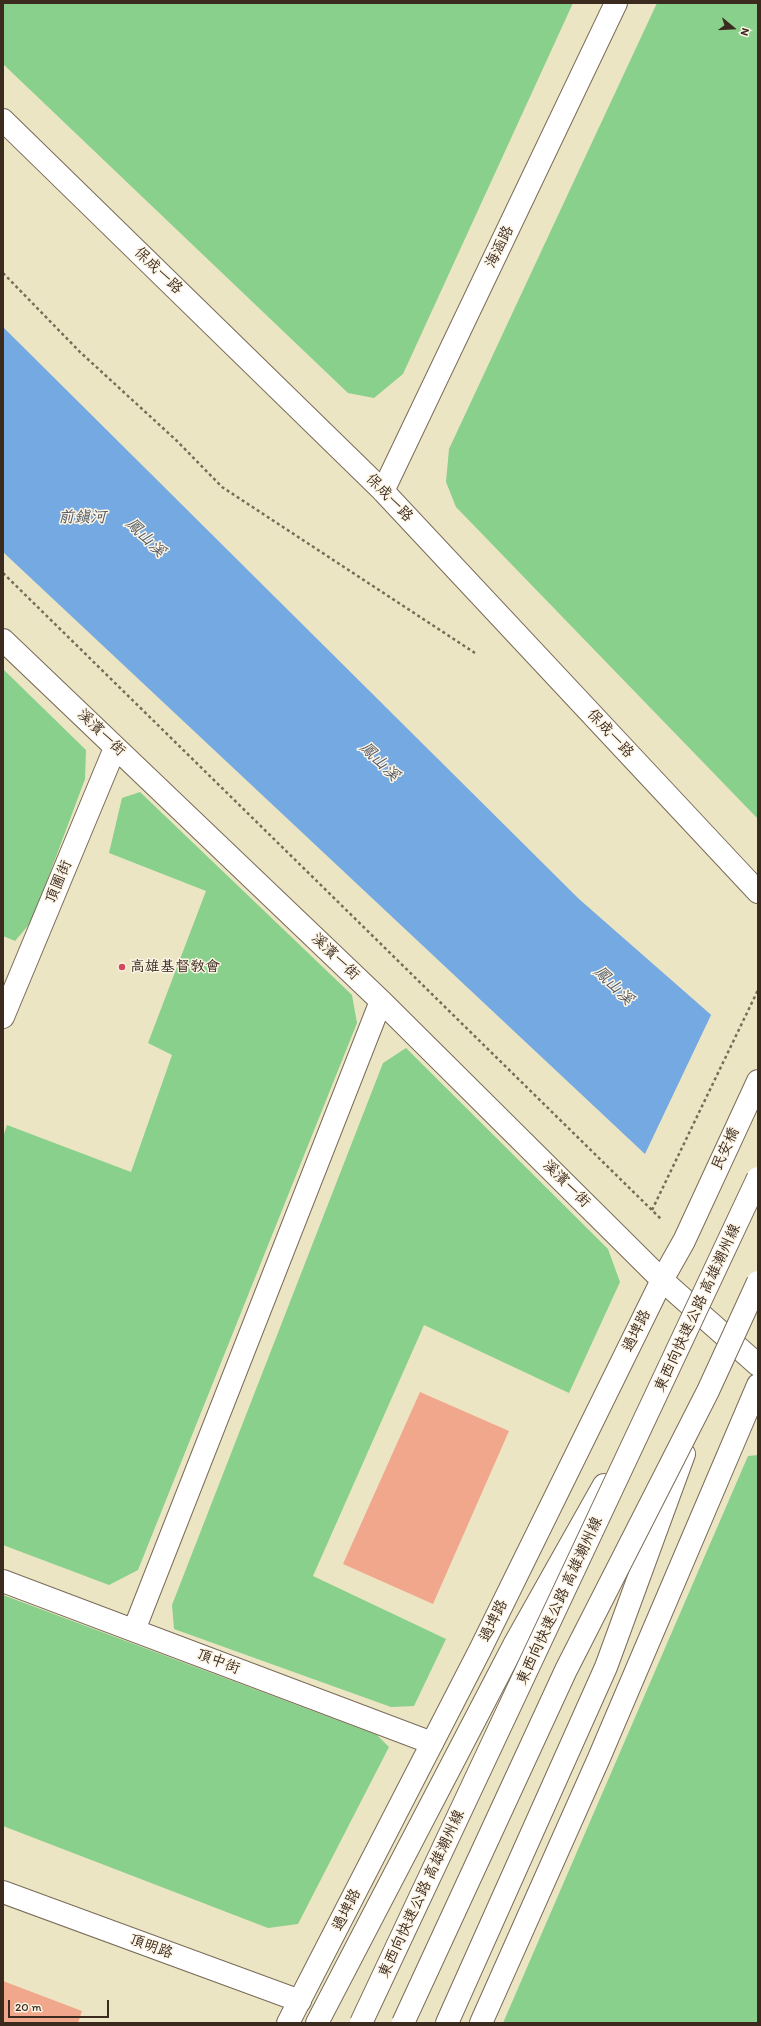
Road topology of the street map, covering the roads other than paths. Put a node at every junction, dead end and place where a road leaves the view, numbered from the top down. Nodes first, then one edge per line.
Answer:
1 (616, 3) edge
2 (3, 120) edge
3 (383, 491) junction
4 (3, 640) edge
5 (115, 748) junction
6 (758, 892) edge
7 (381, 1001) junction
8 (3, 1016) edge
9 (758, 1081) edge
10 (758, 1178) edge
11 (694, 1217) joint
12 (662, 1280) junction
13 (758, 1282) edge
14 (758, 1365) edge
15 (670, 1367) junction
16 (758, 1385) edge
17 (708, 1391) junction
18 (3, 1581) edge
19 (134, 1630) junction
20 (432, 1743) junction
21 (3, 1892) edge
22 (300, 2001) junction
23 (288, 2023) edge
24 (317, 2023) edge
25 (361, 2023) edge
26 (402, 2023) edge
27 (447, 2023) edge
28 (481, 2023) edge

1 - 3 main road, 海涵路
2 - 3 main road, 保成一路
3 - 6 main road, 保成一路
4 - 5 main road, 溪濱一街
5 - 7 main road, 溪濱一街
5 - 8 main road, 頂圃街
7 - 12 main road, 溪濱一街
7 - 19 main road
9 - 11 main road, 民安橋
10 - 15 main road, 東西向快速公路 高雄潮州線, bridge
11 - 12 main road, 過埤路
12 - 14 main road, 溪濱一街
12 - 20 main road, 過埤路
13 - 17 main road, bridge
15 - 24 main road, bridge
15 - 25 main road, 東西向快速公路 高雄潮州線, bridge
16 - 28 main road
17 - 26 main road, bridge
17 - 27 main road, bridge
18 - 19 main road, 頂中街
19 - 20 main road, 頂中街
20 - 22 main road, 過埤路
21 - 22 main road, 頂明路
22 - 23 main road, 過埤路

